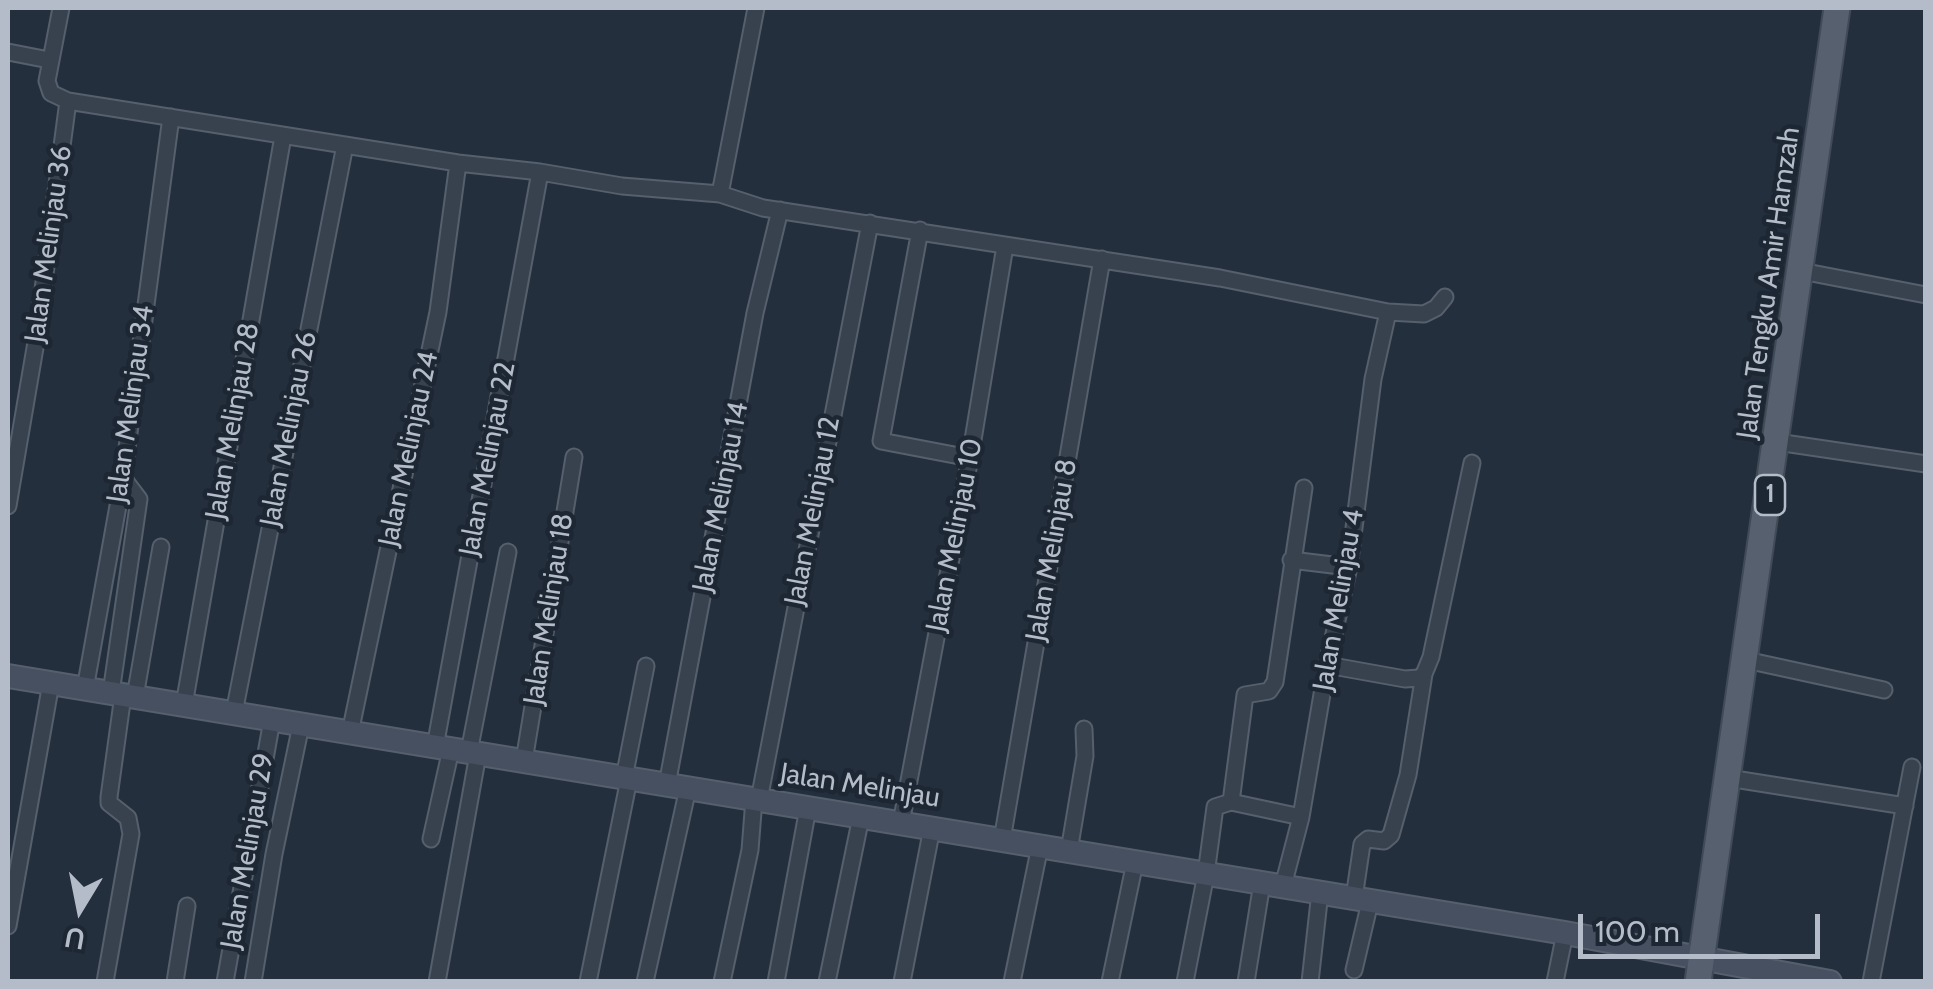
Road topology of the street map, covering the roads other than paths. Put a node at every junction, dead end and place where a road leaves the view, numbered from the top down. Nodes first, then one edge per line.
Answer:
1 (61, 8) edge
2 (756, 8) edge
3 (1837, 8) edge
4 (8, 52) edge
5 (48, 60) junction
6 (68, 100) junction
7 (170, 118) junction
8 (283, 136) junction
9 (344, 145) junction
10 (458, 163) junction
11 (540, 172) junction
12 (720, 194) junction
13 (780, 210) junction
14 (870, 224) junction
15 (920, 230) junction
16 (1005, 246) junction
17 (1102, 260) junction
18 (1801, 271) junction
19 (1926, 295) edge
20 (1445, 297) dead end
21 (1388, 312) junction
22 (1778, 442) junction
23 (574, 457) dead end
24 (970, 458) junction
25 (1472, 464) dead end
26 (1926, 464) edge
27 (122, 478) junction
28 (1304, 488) dead end
29 (8, 497) edge
30 (161, 547) dead end
31 (508, 552) dead end
32 (1291, 560) junction
33 (1349, 568) junction
34 (1746, 660) junction
35 (1327, 665) junction
36 (646, 666) dead end
37 (1424, 674) junction
38 (8, 676) edge
39 (51, 684) junction
40 (85, 689) junction
41 (1884, 690) dead end
42 (123, 695) junction
43 (184, 706) junction
44 (234, 714) junction
45 (272, 720) junction
46 (300, 724) junction
47 (1084, 730) dead end
48 (350, 733) junction
49 (458, 750) junction
50 (524, 761) junction
51 (1912, 766) dead end
52 (627, 778) junction
53 (1728, 778) junction
54 (677, 786) junction
55 (756, 800) junction
56 (1231, 802) junction
57 (1904, 806) junction
58 (808, 808) junction
59 (861, 817) junction
60 (1302, 817) junction
61 (901, 823) junction
62 (932, 828) junction
63 (431, 839) dead end
64 (1002, 840) junction
65 (1040, 846) junction
66 (1069, 851) junction
67 (1136, 862) junction
68 (1206, 874) junction
69 (1273, 885) junction
70 (1320, 892) junction
71 (1362, 900) junction
72 (187, 906) dead end
73 (8, 926) edge
74 (1565, 932) junction
75 (1700, 969) edge
76 (1354, 970) dead end
77 (105, 982) edge
78 (175, 982) edge
79 (225, 982) edge
80 (253, 982) edge
81 (437, 982) edge
82 (588, 982) edge
83 (645, 982) edge
84 (722, 982) edge
85 (776, 982) edge
86 (827, 982) edge
87 (902, 982) edge
88 (1012, 982) edge
89 (1110, 982) edge
90 (1185, 982) edge
91 (1246, 982) edge
92 (1310, 982) edge
93 (1555, 982) edge
94 (1830, 982) edge
95 (1871, 982) edge

1 - 5 street
2 - 12 street
3 - 18 main road, Jalan Tengku Amir Hamzah / 1
4 - 5 street
5 - 6 street
6 - 7 street
6 - 29 street, Jalan Melinjau 36
7 - 8 street
7 - 27 street, Jalan Melinjau 34
8 - 9 street
8 - 43 street, Jalan Melinjau 28
9 - 10 street
9 - 44 street, Jalan Melinjau 26
10 - 11 street
10 - 48 street, Jalan Melinjau 24
11 - 12 street
11 - 49 street, Jalan Melinjau 22
12 - 13 street
13 - 14 street
13 - 54 street, Jalan Melinjau 14
14 - 15 street
14 - 55 street, Jalan Melinjau 12
15 - 16 street
15 - 24 street
16 - 17 street
16 - 24 street, Jalan Melinjau 10
17 - 21 street
17 - 64 street, Jalan Melinjau 8
18 - 19 street
18 - 22 main road, Jalan Tengku Amir Hamzah / 1
20 - 21 street
21 - 33 street, Jalan Melinjau 4
22 - 26 street
22 - 34 main road, Jalan Tengku Amir Hamzah / 1
23 - 50 street, Jalan Melinjau 18
24 - 61 street, Jalan Melinjau 10
25 - 37 street
27 - 40 street, Jalan Melinjau 34
27 - 42 street
28 - 32 street
30 - 42 street
31 - 49 street
32 - 33 street
32 - 56 street
33 - 35 street, Jalan Melinjau 4
34 - 41 street
34 - 53 main road, Jalan Tengku Amir Hamzah / 1
35 - 37 street
35 - 60 street, Jalan Melinjau 4
36 - 52 street
37 - 71 street
38 - 39 street, Jalan Melinjau
39 - 40 street, Jalan Melinjau
39 - 73 street
40 - 42 street, Jalan Melinjau
42 - 43 street, Jalan Melinjau
42 - 77 street
43 - 44 street, Jalan Melinjau
44 - 45 street, Jalan Melinjau
45 - 46 street, Jalan Melinjau
45 - 79 street, Jalan Melinjau 29
46 - 48 street, Jalan Melinjau
46 - 80 street
47 - 66 street
48 - 49 street, Jalan Melinjau
49 - 50 street, Jalan Melinjau
49 - 63 street
49 - 81 street
50 - 52 street, Jalan Melinjau
51 - 57 street
52 - 54 street, Jalan Melinjau
52 - 82 street
53 - 57 street
53 - 75 main road, Jalan Tengku Amir Hamzah / 1
54 - 55 street, Jalan Melinjau
54 - 83 street, Jalan Melinjau 14
55 - 58 street, Jalan Melinjau
55 - 84 street, Jalan Melinjau 12
56 - 60 street
56 - 68 street
57 - 95 street
58 - 59 street, Jalan Melinjau
58 - 85 street
59 - 61 street, Jalan Melinjau
59 - 86 street
60 - 69 street, Jalan Melinjau 4
61 - 62 street, Jalan Melinjau
62 - 64 street, Jalan Melinjau
62 - 87 street
64 - 65 street, Jalan Melinjau
65 - 66 street, Jalan Melinjau
65 - 88 street
66 - 67 street, Jalan Melinjau
67 - 68 street, Jalan Melinjau
67 - 89 street
68 - 69 street, Jalan Melinjau
68 - 90 street
69 - 70 street, Jalan Melinjau
69 - 91 street, Jalan Melinjau 4
70 - 71 street, Jalan Melinjau
70 - 92 street
71 - 74 street, Jalan Melinjau
71 - 76 street
72 - 78 street
74 - 75 street, Jalan Melinjau
74 - 93 street
75 - 94 street, Jalan Melinjau

